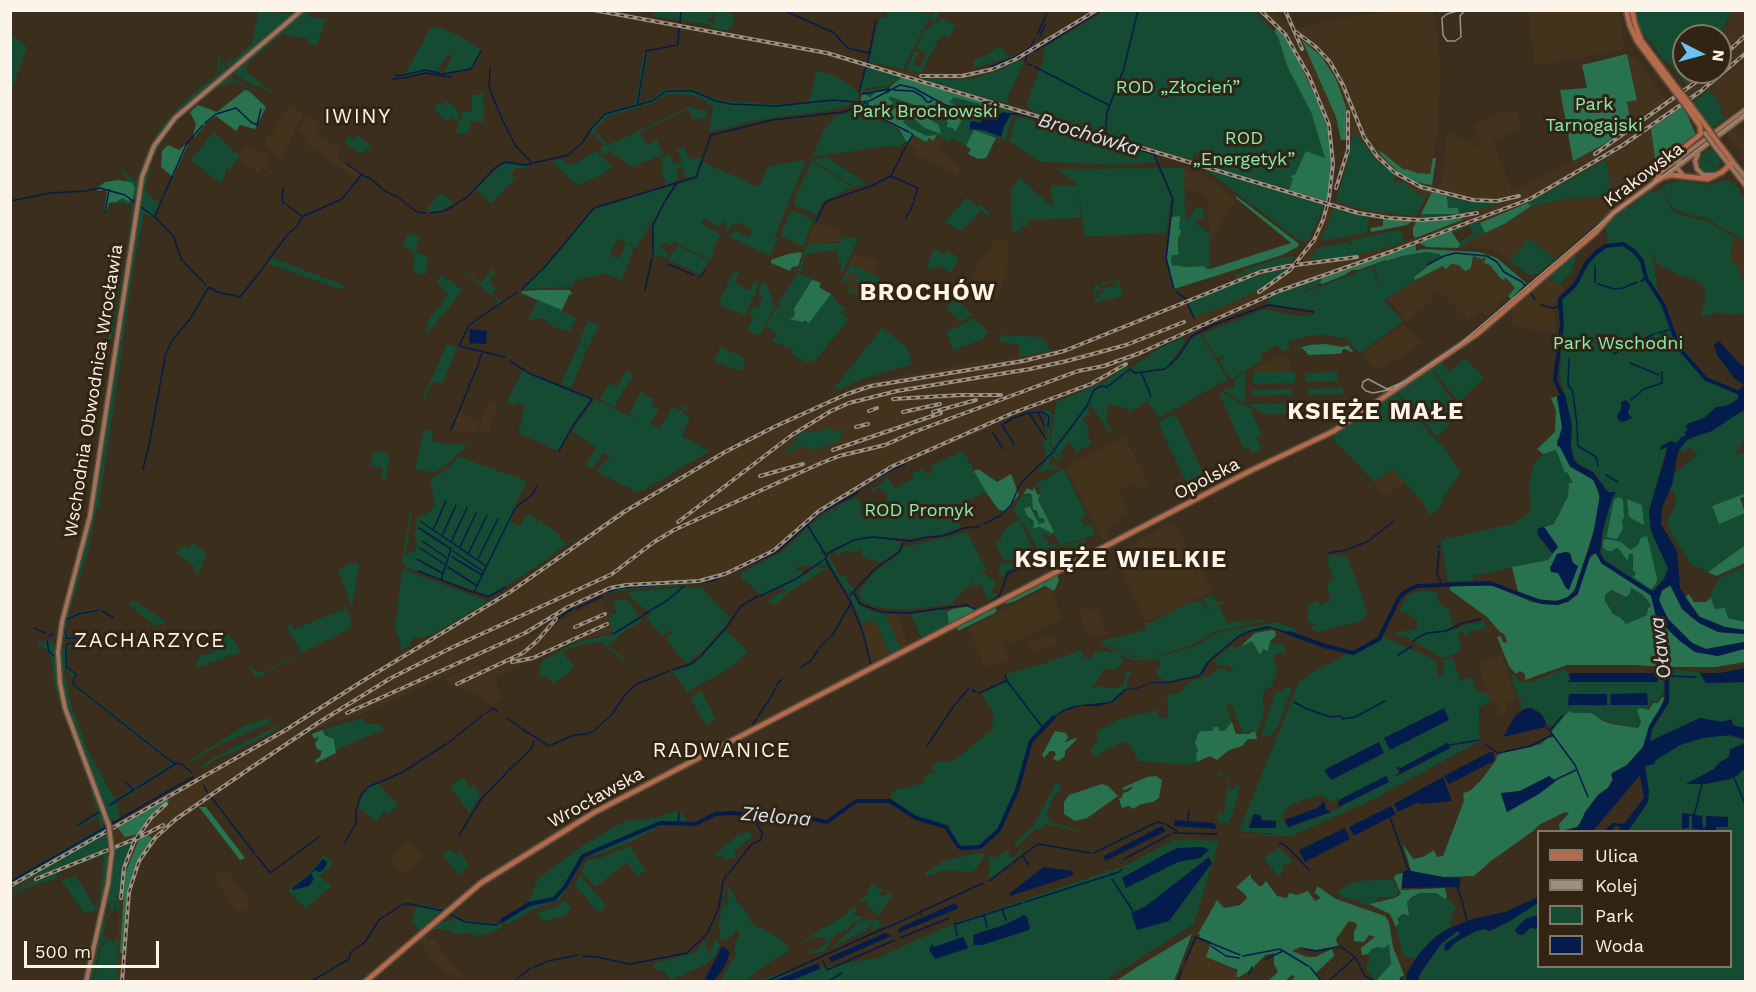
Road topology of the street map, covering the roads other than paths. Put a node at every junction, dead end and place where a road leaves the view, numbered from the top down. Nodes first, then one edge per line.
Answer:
1 (302, 10) edge
2 (1629, 13) edge
3 (1687, 105) junction
4 (1746, 108) edge
5 (1746, 116) edge
6 (1707, 131) junction
7 (1700, 150) junction
8 (1680, 158) junction
9 (1731, 163) junction
10 (1677, 167) junction
11 (1683, 176) junction
12 (1742, 176) edge
13 (1660, 177) junction
14 (1746, 186) edge
15 (1535, 284) joint
16 (872, 668) joint
17 (87, 981) edge
18 (365, 981) edge

1 - 17 main road, Wschodnia Obwodnica Wrocławia, bridge
2 - 3 main road, bridge
3 - 6 main road
3 - 6 main road
4 - 6 main road
4 - 8 main road, Krakowska
5 - 7 main road, Krakowska
6 - 9 main road, bridge
6 - 13 main road
7 - 9 main road
7 - 10 main road, Krakowska
8 - 10 main road
8 - 13 main road, Krakowska
9 - 11 main road
9 - 12 main road
10 - 11 main road
10 - 13 main road, Krakowska
11 - 13 main road
12 - 14 main road
13 - 15 main road, Krakowska
15 - 16 main road, Opolska
16 - 18 main road, Wrocławska

